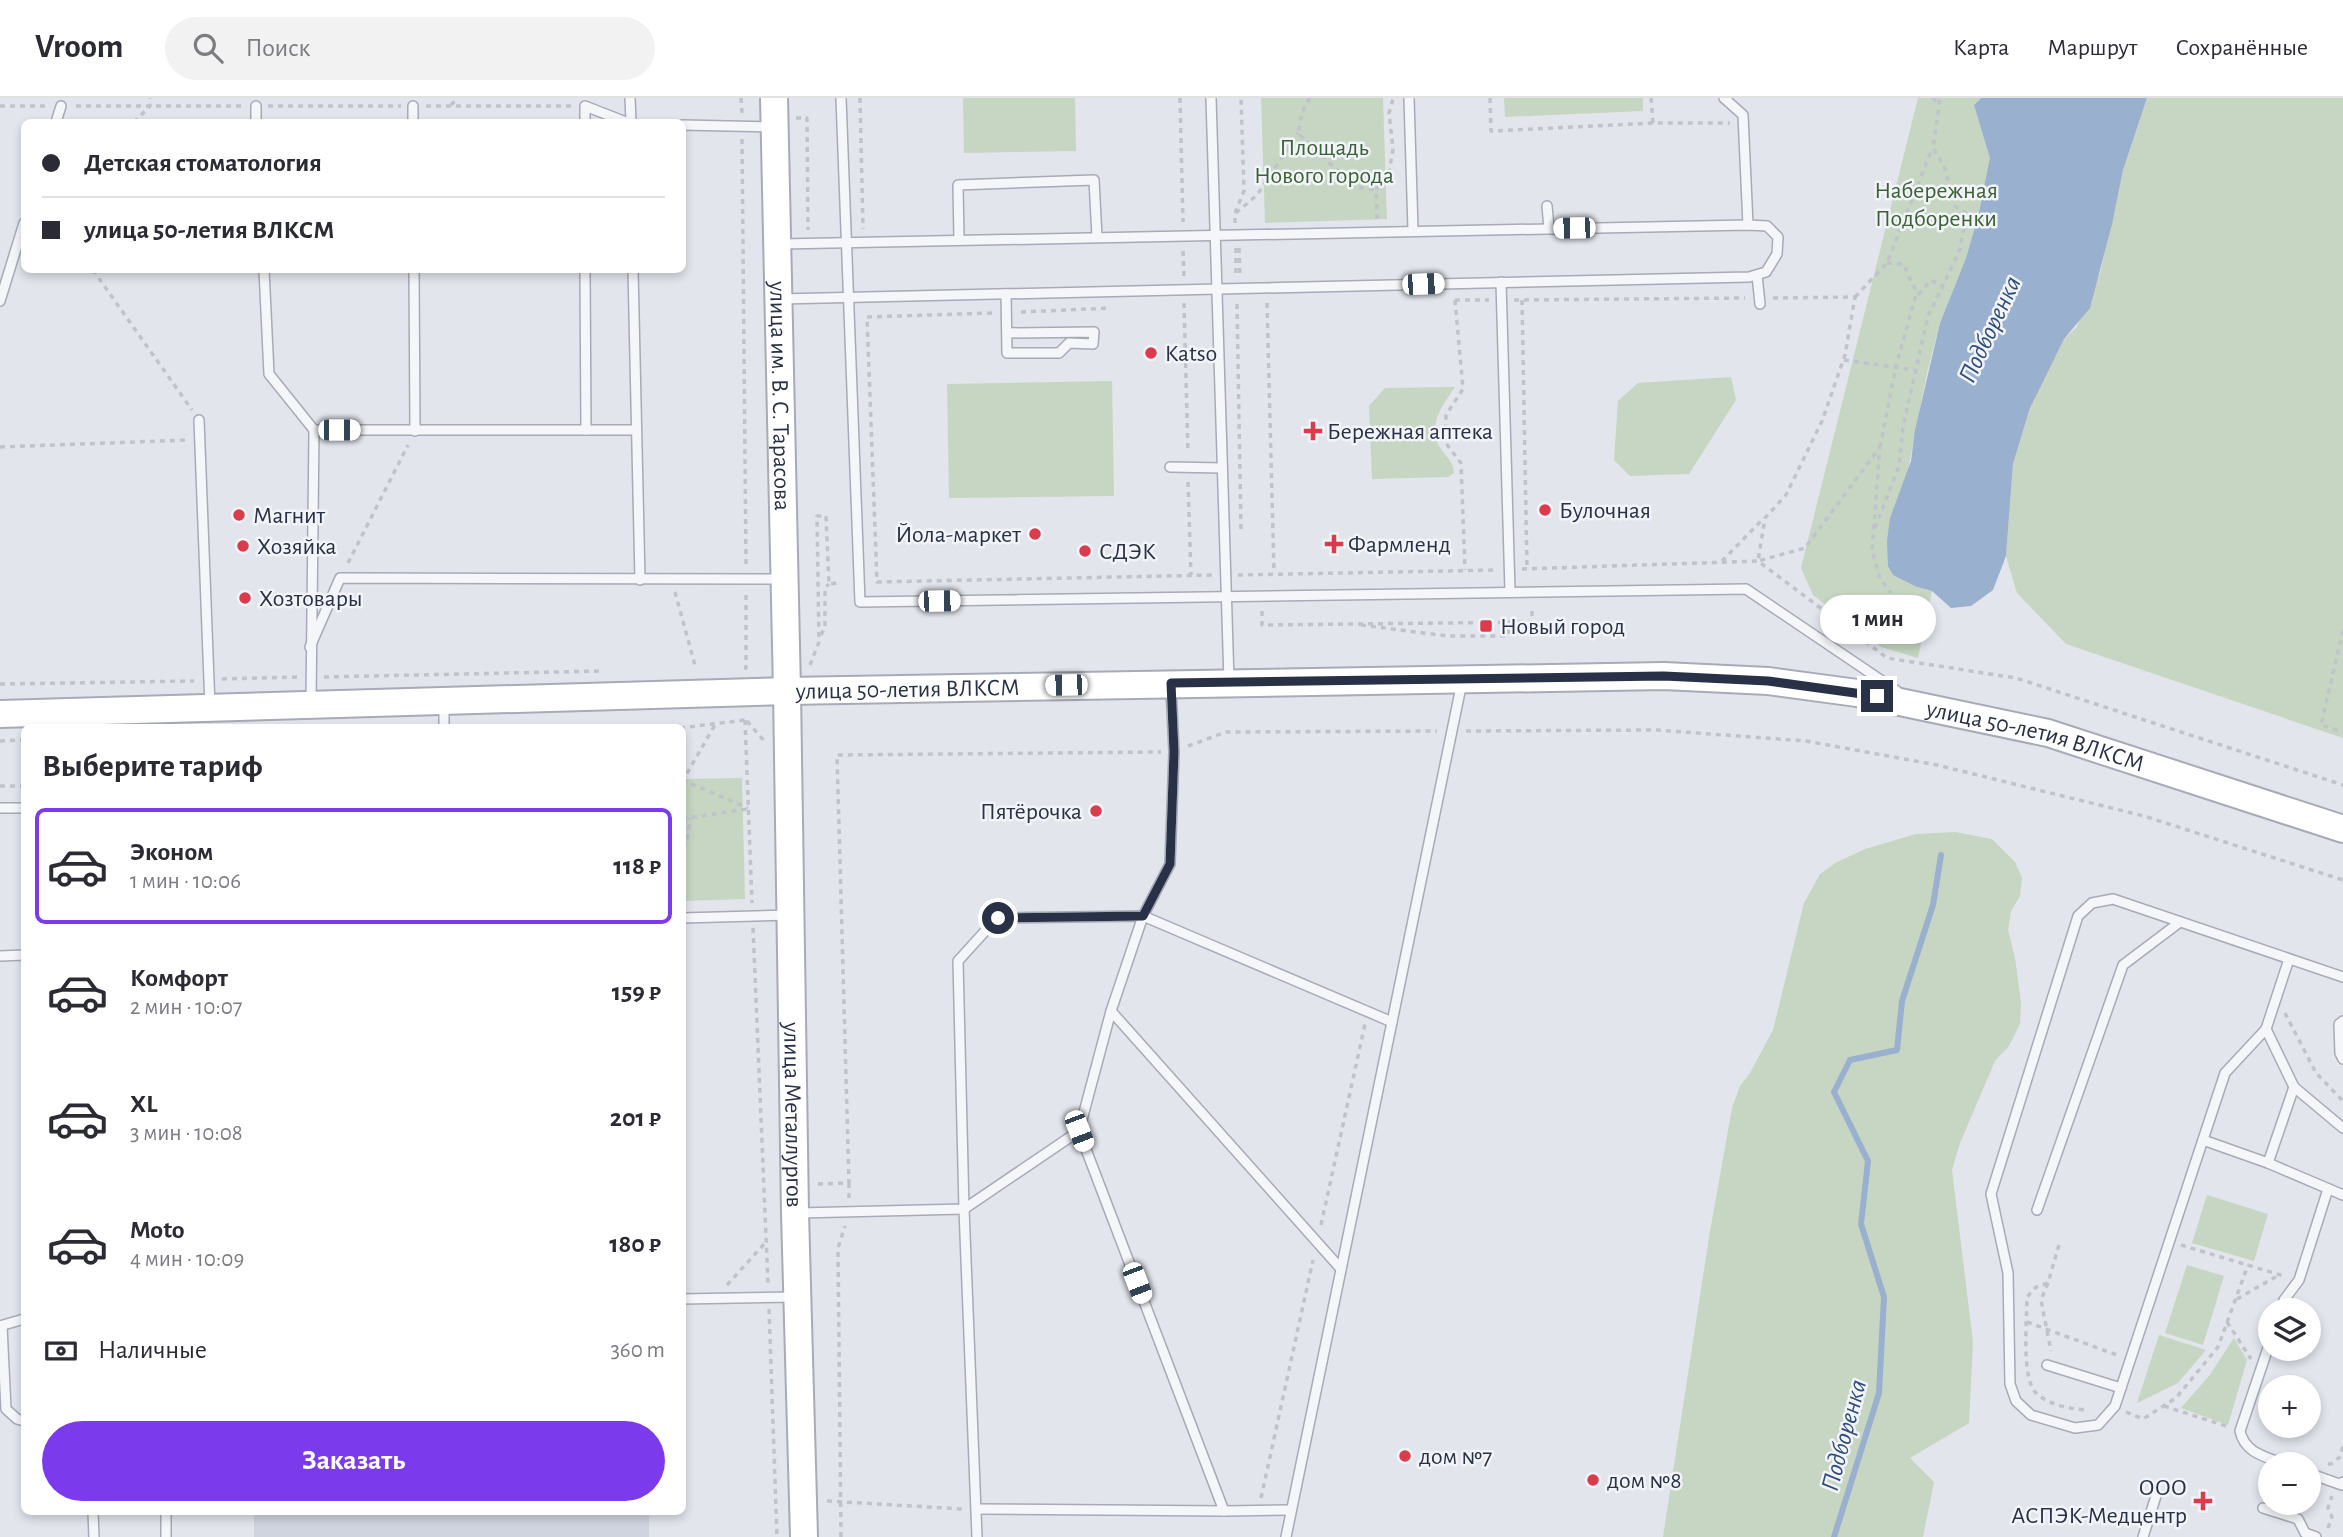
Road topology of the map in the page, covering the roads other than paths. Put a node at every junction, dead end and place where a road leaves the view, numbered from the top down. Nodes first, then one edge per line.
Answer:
1 (630, 98) edge
2 (841, 98) edge
3 (1211, 98) edge
4 (1409, 98) edge
5 (1724, 98) edge
6 (61, 106) road end
7 (256, 106) road end
8 (413, 106) road end
9 (774, 114) edge
10 (57, 119) edge
11 (256, 119) edge
12 (413, 119) edge
13 (585, 119) edge
14 (620, 119) edge
15 (628, 119) edge
16 (686, 125) edge
17 (1547, 206) dead end
18 (1413, 225) junction
19 (1748, 225) junction
20 (1549, 228) junction
21 (1215, 230) junction
22 (21, 233) edge
23 (1097, 237) junction
24 (847, 238) junction
25 (959, 240) junction
26 (777, 244) junction
27 (264, 273) edge
28 (414, 273) edge
29 (585, 273) edge
30 (633, 273) edge
31 (1757, 275) junction
32 (1501, 282) junction
33 (1216, 289) junction
34 (1006, 294) junction
35 (848, 298) junction
36 (778, 299) junction
37 (0, 301) edge
38 (1760, 301) road end
39 (1007, 333) junction
40 (199, 420) road end
41 (314, 430) junction
42 (586, 430) junction
43 (636, 430) junction
44 (415, 431) junction
45 (1170, 467) dead end
46 (1222, 468) junction
47 (785, 579) junction
48 (640, 580) junction
49 (1510, 591) junction
50 (1226, 596) junction
51 (310, 647) junction
52 (1462, 678) junction
53 (1229, 682) junction
54 (1171, 683) junction
55 (787, 691) junction
56 (444, 701) junction
57 (1916, 704) junction
58 (311, 705) junction
59 (210, 708) junction
60 (0, 714) edge
61 (444, 724) edge
62 (0, 808) edge
63 (21, 808) edge
64 (2343, 829) edge
65 (790, 915) junction
66 (1143, 916) junction
67 (686, 918) edge
68 (2179, 922) junction
69 (21, 955) edge
70 (0, 956) edge
71 (2289, 959) junction
72 (2343, 977) edge
73 (1111, 1012) junction
74 (2343, 1021) edge
75 (1392, 1022) junction
76 (2266, 1029) junction
77 (2343, 1059) edge
78 (2294, 1087) junction
79 (2343, 1128) edge
80 (1079, 1131) junction
81 (2203, 1140) junction
82 (2268, 1163) junction
83 (2328, 1189) junction
84 (2343, 1195) edge
85 (964, 1209) junction
86 (2037, 1210) dead end
87 (795, 1213) junction
88 (1341, 1269) junction
89 (798, 1297) junction
90 (2286, 1298) edge
91 (686, 1299) edge
92 (21, 1319) edge
93 (1, 1326) edge
94 (2263, 1361) edge
95 (2051, 1366) road end
96 (2121, 1388) junction
97 (21, 1420) edge
98 (2258, 1454) edge
99 (2321, 1477) edge
100 (2339, 1482) edge
101 (2156, 1496) dead end
102 (976, 1510) junction
103 (1291, 1510) junction
104 (1224, 1511) junction
105 (93, 1515) edge
106 (166, 1515) edge
107 (2285, 1515) edge
108 (94, 1537) edge
109 (166, 1537) edge
110 (804, 1537) edge
111 (977, 1537) edge
112 (1286, 1537) edge
113 (2143, 1537) edge
114 (2316, 1537) edge

1 - 15 lane
2 - 24 lane
3 - 21 lane
4 - 18 lane
5 - 19 lane
6 - 10 lane
7 - 11 lane
8 - 12 lane
9 - 16 lane
9 - 26 main road, улица им. В. С. Тарасова
13 - 14 lane
17 - 20 lane
18 - 20 lane
18 - 21 lane
19 - 20 lane
19 - 31 lane
21 - 23 lane
21 - 33 lane
22 - 37 lane
23 - 25 lane
23 - 25 lane
24 - 25 lane
24 - 26 lane
24 - 35 lane
26 - 36 main road, улица им. В. С. Тарасова
27 - 41 lane
28 - 44 lane
29 - 42 lane
30 - 43 lane
31 - 32 lane
31 - 38 lane
32 - 33 lane
32 - 49 lane
33 - 34 lane
33 - 46 lane
34 - 35 lane
34 - 39 lane
35 - 36 lane
35 - 50 lane
36 - 47 main road, улица им. В. С. Тарасова
39 - 39 lane
40 - 59 lane
41 - 44 lane
41 - 51 lane
42 - 43 lane
42 - 44 lane
43 - 48 lane
45 - 46 lane
46 - 50 lane
47 - 48 lane
47 - 55 main road, улица им. В. С. Тарасова
48 - 51 lane
49 - 50 lane
49 - 57 lane
50 - 53 lane
51 - 58 lane
52 - 53 main road, улица 50-летия ВЛКСМ
52 - 57 main road, улица 50-летия ВЛКСМ
52 - 75 lane
53 - 54 main road, улица 50-летия ВЛКСМ
54 - 55 main road, улица 50-летия ВЛКСМ
54 - 66 lane
55 - 56 main road, улица 50-летия ВЛКСМ
55 - 65 main road, улица Металлургов
56 - 58 main road, улица 50-летия ВЛКСМ
56 - 61 lane
57 - 64 main road, улица 50-летия ВЛКСМ
58 - 59 main road, улица 50-летия ВЛКСМ
59 - 60 main road, улица 50-летия ВЛКСМ
62 - 63 lane
65 - 67 lane
65 - 87 main road, улица Металлургов
66 - 73 lane
66 - 75 lane
66 - 85 lane
68 - 71 lane
68 - 86 lane
68 - 96 lane
69 - 70 lane
71 - 72 lane
71 - 76 lane
73 - 80 lane
73 - 88 lane
74 - 77 lane
75 - 88 lane
76 - 78 lane
76 - 81 lane
78 - 79 lane
78 - 82 lane
80 - 85 lane
80 - 104 lane
81 - 82 lane
81 - 96 lane
82 - 83 lane
83 - 84 lane
83 - 90 lane
85 - 87 lane
85 - 102 lane
87 - 89 main road, улица Металлургов
88 - 103 lane
89 - 91 lane
89 - 110 main road, улица Металлургов
92 - 93 lane
93 - 97 lane
94 - 98 lane
95 - 96 lane
99 - 100 lane
101 - 113 lane
102 - 104 lane
102 - 111 lane
103 - 104 lane
103 - 112 lane
105 - 108 lane
106 - 109 lane
107 - 114 lane

